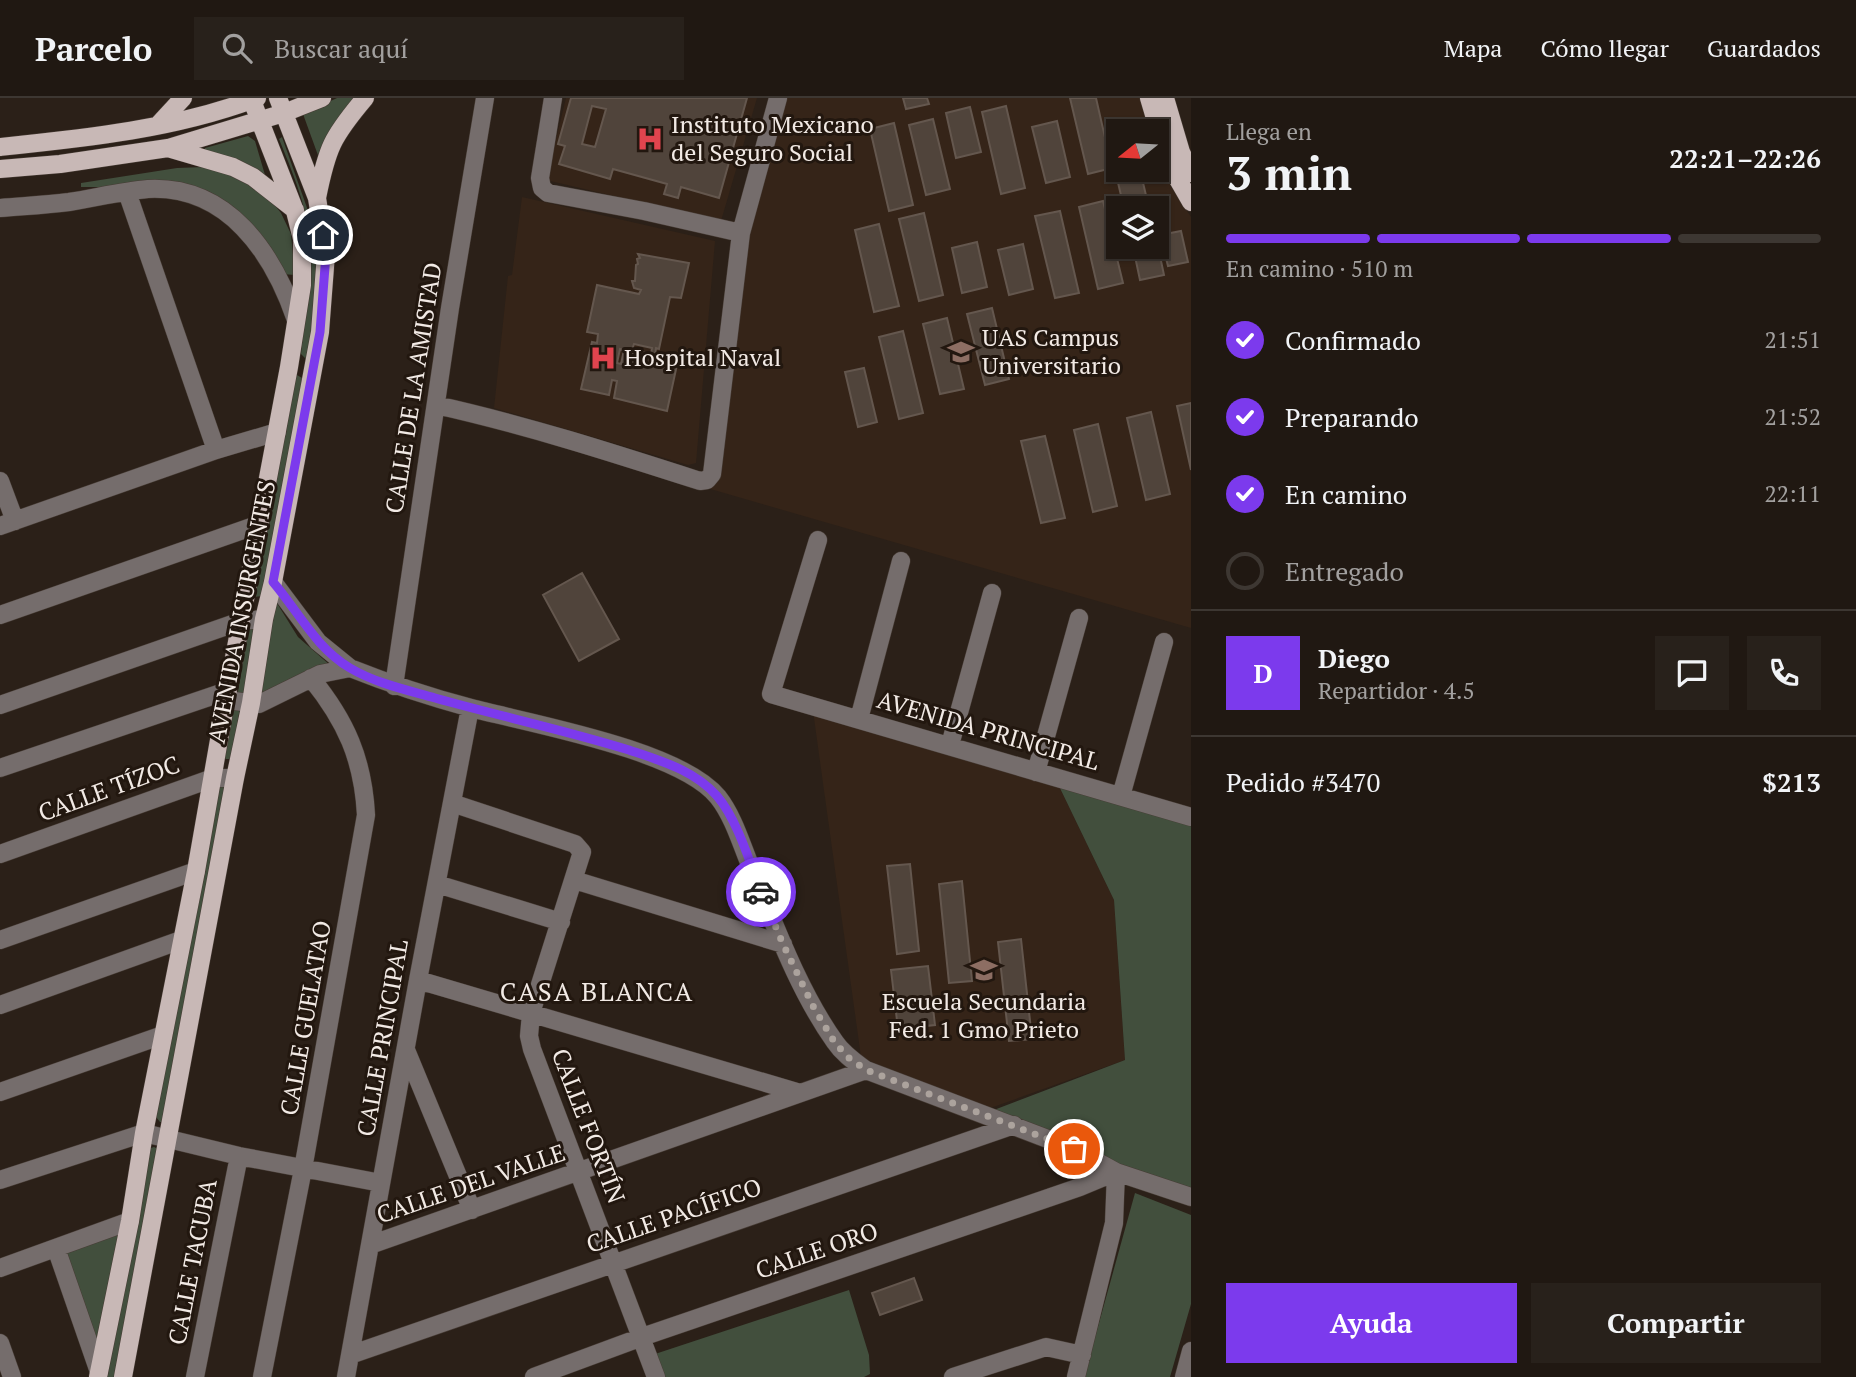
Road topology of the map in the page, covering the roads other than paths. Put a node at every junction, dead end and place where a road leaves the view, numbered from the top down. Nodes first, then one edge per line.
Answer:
1 (183, 98) edge
2 (322, 98) edge
3 (365, 98) edge
4 (485, 98) edge
5 (553, 98) edge
6 (778, 98) edge
7 (1149, 98) edge
8 (1165, 98) edge
9 (253, 99) edge
10 (281, 106) edge
11 (260, 121) junction
12 (156, 127) junction
13 (58, 141) junction
14 (0, 147) edge
15 (168, 148) junction
16 (60, 164) junction
17 (0, 169) edge
18 (1191, 173) edge
19 (127, 192) junction
20 (317, 198) junction
21 (1191, 202) edge
22 (0, 208) edge
23 (295, 211) junction
24 (741, 233) junction
25 (296, 320) junction
26 (289, 367) junction
27 (313, 369) junction
28 (436, 405) junction
29 (277, 432) junction
30 (216, 450) junction
31 (0, 481) edge
32 (7, 524) edge
33 (260, 524) junction
34 (817, 540) dead end
35 (901, 561) dead end
36 (273, 582) junction
37 (992, 593) dead end
38 (0, 615) edge
39 (1079, 618) dead end
40 (264, 619) junction
41 (241, 621) junction
42 (1164, 642) dead end
43 (350, 668) junction
44 (311, 678) junction
45 (394, 686) junction
46 (226, 701) junction
47 (251, 703) junction
48 (0, 705) edge
49 (470, 708) junction
50 (859, 719) junction
51 (950, 745) junction
52 (0, 768) edge
53 (1036, 772) junction
54 (213, 778) junction
55 (235, 778) junction
56 (1121, 796) junction
57 (452, 803) junction
58 (1191, 817) edge
59 (0, 854) edge
60 (196, 871) junction
61 (574, 880) junction
62 (437, 884) junction
63 (561, 922) junction
64 (0, 940) edge
65 (181, 940) junction
66 (783, 944) junction
67 (418, 980) junction
68 (0, 1005) edge
69 (531, 1013) junction
70 (163, 1035) junction
71 (406, 1050) junction
72 (866, 1070) junction
73 (0, 1092) edge
74 (800, 1093) junction
75 (1014, 1125) junction
76 (144, 1133) junction
77 (169, 1138) junction
78 (239, 1156) junction
79 (303, 1169) junction
80 (580, 1171) junction
81 (1116, 1172) junction
82 (0, 1180) edge
83 (380, 1183) junction
84 (1191, 1197) edge
85 (472, 1210) junction
86 (130, 1221) junction
87 (370, 1245) junction
88 (55, 1248) junction
89 (614, 1262) junction
90 (0, 1268) edge
91 (642, 1337) junction
92 (0, 1343) edge
93 (1191, 1351) edge
94 (1082, 1354) junction
95 (350, 1355) junction
96 (99, 1374) edge
97 (960, 1376) edge
98 (12, 1377) edge
99 (123, 1377) edge
100 (195, 1377) edge
101 (262, 1377) edge
102 (346, 1377) edge
103 (534, 1377) edge
104 (656, 1377) edge
105 (1076, 1377) edge
106 (1184, 1377) edge

1 - 12 main road
2 - 10 main road
3 - 20 main road
4 - 28 street, CALLE DE LA AMISTAD
5 - 24 street
6 - 24 street
7 - 21 main road
8 - 18 main road
9 - 11 main road, AVENIDA INSURGENTES
9 - 12 main road
10 - 11 main road
10 - 20 main road, AVENIDA INSURGENTES
11 - 15 main road
11 - 23 main road, AVENIDA INSURGENTES
12 - 13 main road
13 - 14 main road
13 - 16 main road
15 - 16 main road
15 - 23 main road
16 - 17 main road
19 - 22 street, AVENIDA INSURGENTES
19 - 25 street, AVENIDA INSURGENTES
19 - 30 street
20 - 27 main road, AVENIDA INSURGENTES
23 - 25 main road, AVENIDA INSURGENTES
24 - 28 street
25 - 26 main road, AVENIDA INSURGENTES
26 - 27 main road
26 - 29 main road, AVENIDA INSURGENTES
27 - 36 main road, AVENIDA INSURGENTES
28 - 45 street, CALLE DE LA AMISTAD
29 - 30 street
29 - 33 main road, AVENIDA INSURGENTES
30 - 32 street
31 - 32 street
33 - 38 street
33 - 41 main road, AVENIDA INSURGENTES
34 - 50 street, AVENIDA PRINCIPAL
35 - 50 street
36 - 40 main road, AVENIDA INSURGENTES
36 - 43 street
37 - 51 street
39 - 53 street
40 - 41 street
40 - 47 main road, AVENIDA INSURGENTES
41 - 46 main road, AVENIDA INSURGENTES
41 - 48 street
42 - 56 street
43 - 44 street
43 - 45 street
44 - 47 street
44 - 79 street, CALLE GUELATAO
45 - 49 street
46 - 47 street
46 - 52 street
46 - 54 main road, AVENIDA INSURGENTES
47 - 55 main road, AVENIDA INSURGENTES
49 - 57 street, CALLE PRINCIPAL
49 - 66 street
50 - 51 street, AVENIDA PRINCIPAL
51 - 53 street, AVENIDA PRINCIPAL
53 - 56 street, AVENIDA PRINCIPAL
54 - 55 street, CALLE TÍZOC
54 - 59 street, CALLE TÍZOC
54 - 60 main road, AVENIDA INSURGENTES
55 - 77 main road, AVENIDA INSURGENTES
56 - 58 street, AVENIDA PRINCIPAL
57 - 61 street, CALLE FORTÍN
57 - 62 street, CALLE PRINCIPAL
60 - 64 street
60 - 65 main road, AVENIDA INSURGENTES
61 - 63 street, CALLE FORTÍN
61 - 66 street
62 - 63 street
62 - 67 street, CALLE PRINCIPAL
63 - 69 street, CALLE FORTÍN
65 - 68 street
65 - 70 main road, AVENIDA INSURGENTES
66 - 72 street
67 - 69 street
67 - 71 street, CALLE PRINCIPAL
69 - 74 street
69 - 80 street, CALLE FORTÍN
70 - 73 street
70 - 76 main road, AVENIDA INSURGENTES
71 - 83 street, CALLE PRINCIPAL
71 - 85 street
72 - 74 street, CALLE DEL VALLE
72 - 75 street
74 - 80 street, CALLE DEL VALLE
75 - 81 street
75 - 89 street, CALLE PACÍFICO
76 - 77 street
76 - 82 street
76 - 86 main road, AVENIDA INSURGENTES
77 - 78 street
77 - 99 main road, AVENIDA INSURGENTES
78 - 79 street
78 - 100 street, CALLE TACUBA
79 - 83 street
79 - 101 street, CALLE GUELATAO
80 - 85 street, CALLE DEL VALLE
80 - 89 street, CALLE FORTÍN
81 - 84 street
81 - 91 street, CALLE ORO
81 - 94 street
83 - 87 street, CALLE PRINCIPAL
85 - 87 street, CALLE DEL VALLE
86 - 88 street
86 - 96 main road, AVENIDA INSURGENTES
87 - 95 street, CALLE PRINCIPAL
88 - 90 street
88 - 96 street
89 - 91 street, CALLE FORTÍN
89 - 95 street, CALLE PACÍFICO
91 - 103 street, CALLE ORO
91 - 104 street, CALLE FORTÍN
92 - 98 street
93 - 106 street
94 - 97 street
94 - 105 street
95 - 102 street, CALLE PRINCIPAL

